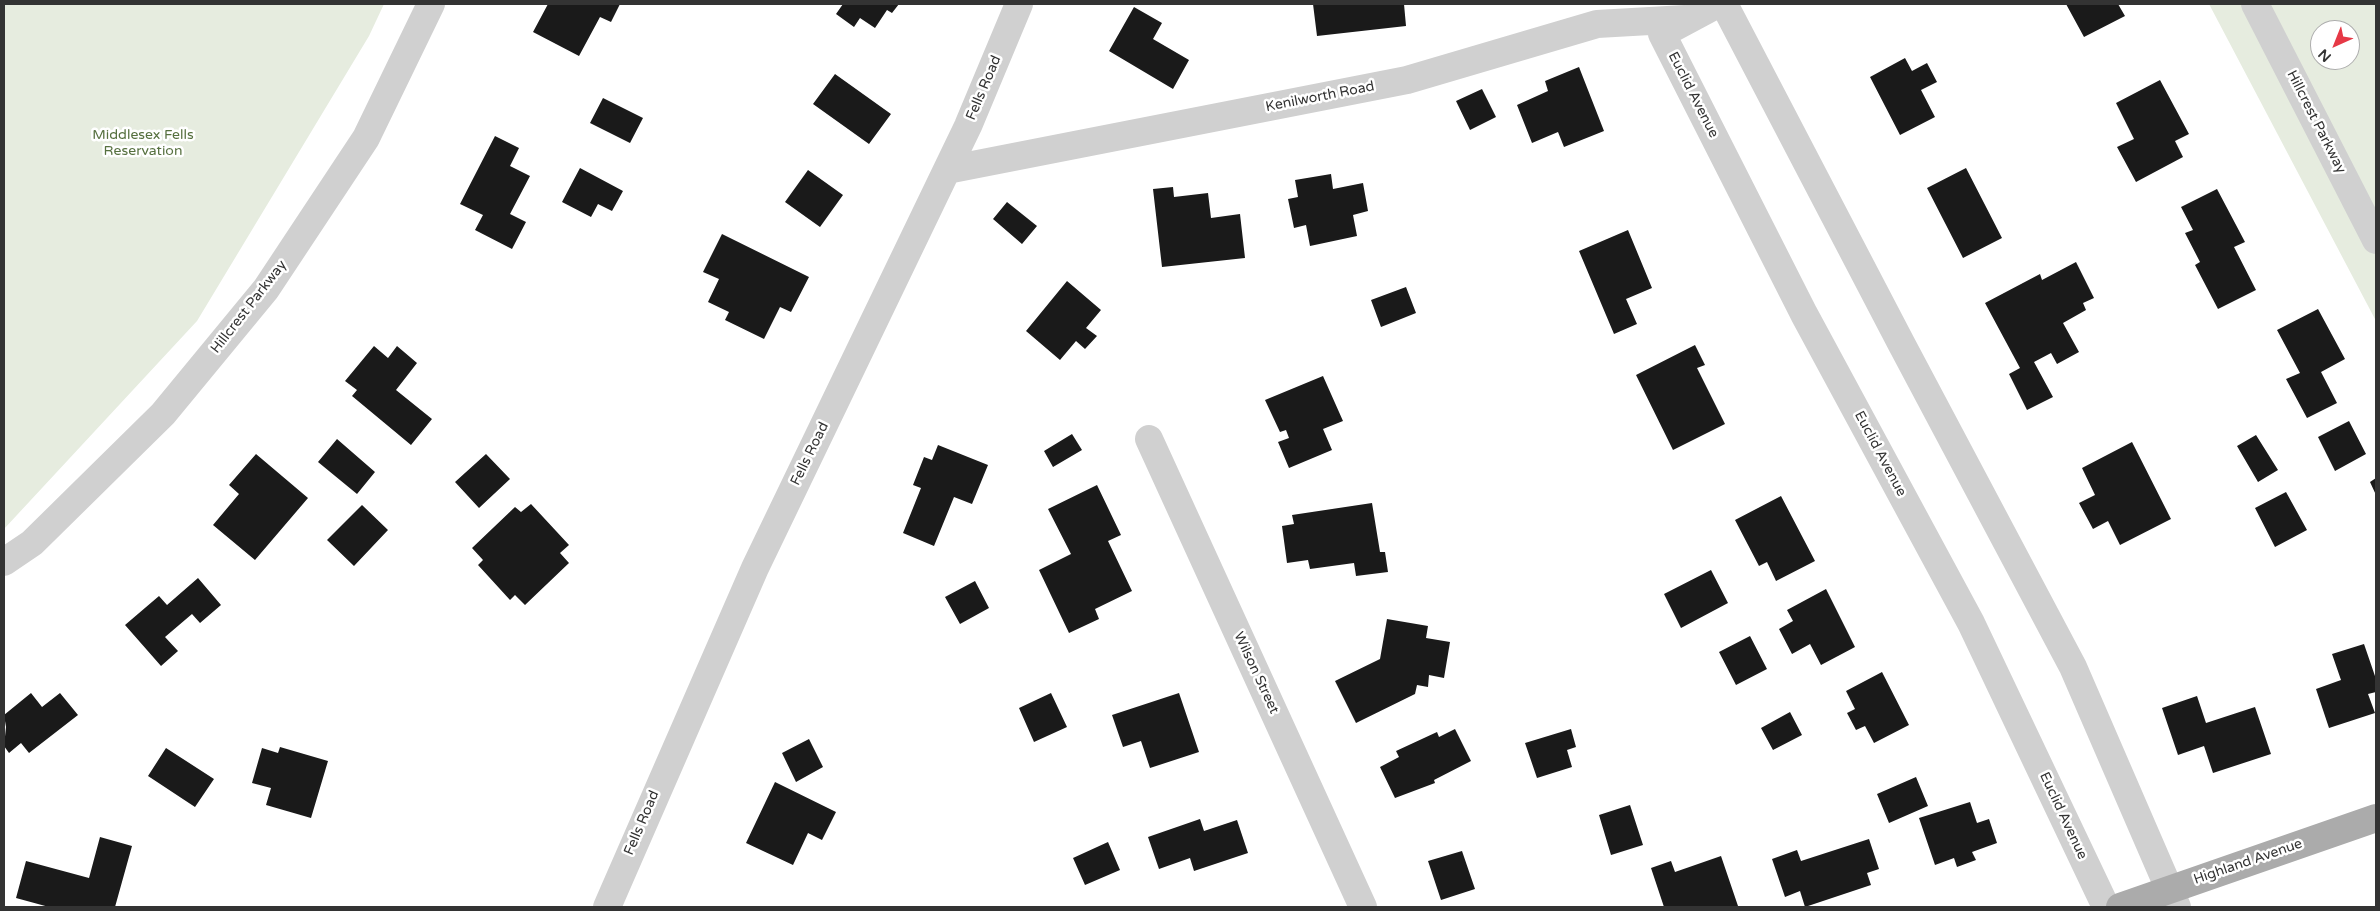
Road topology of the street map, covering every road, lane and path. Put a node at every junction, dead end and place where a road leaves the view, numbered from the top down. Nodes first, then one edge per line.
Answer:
1 (432, 4) edge
2 (1019, 4) edge
3 (1718, 4) edge
4 (1724, 4) edge
5 (2256, 4) edge
6 (1689, 11) edge
7 (946, 170) junction
8 (2376, 240) edge
9 (1149, 439) dead end
10 (4, 562) edge
11 (2376, 818) edge
12 (2173, 898) edge
13 (607, 907) edge
14 (1363, 907) edge
15 (2106, 907) edge
16 (2120, 907) edge

1 - 10 street, Hillcrest Parkway
2 - 7 street, Fells Road
3 - 6 street, Euclid Avenue
4 - 12 street
5 - 8 street, Hillcrest Parkway
6 - 7 street, Kenilworth Road
6 - 15 street, Euclid Avenue
7 - 13 street, Fells Road
9 - 14 street, Wilson Street
11 - 12 main road, Highland Avenue
12 - 16 main road, Highland Avenue

